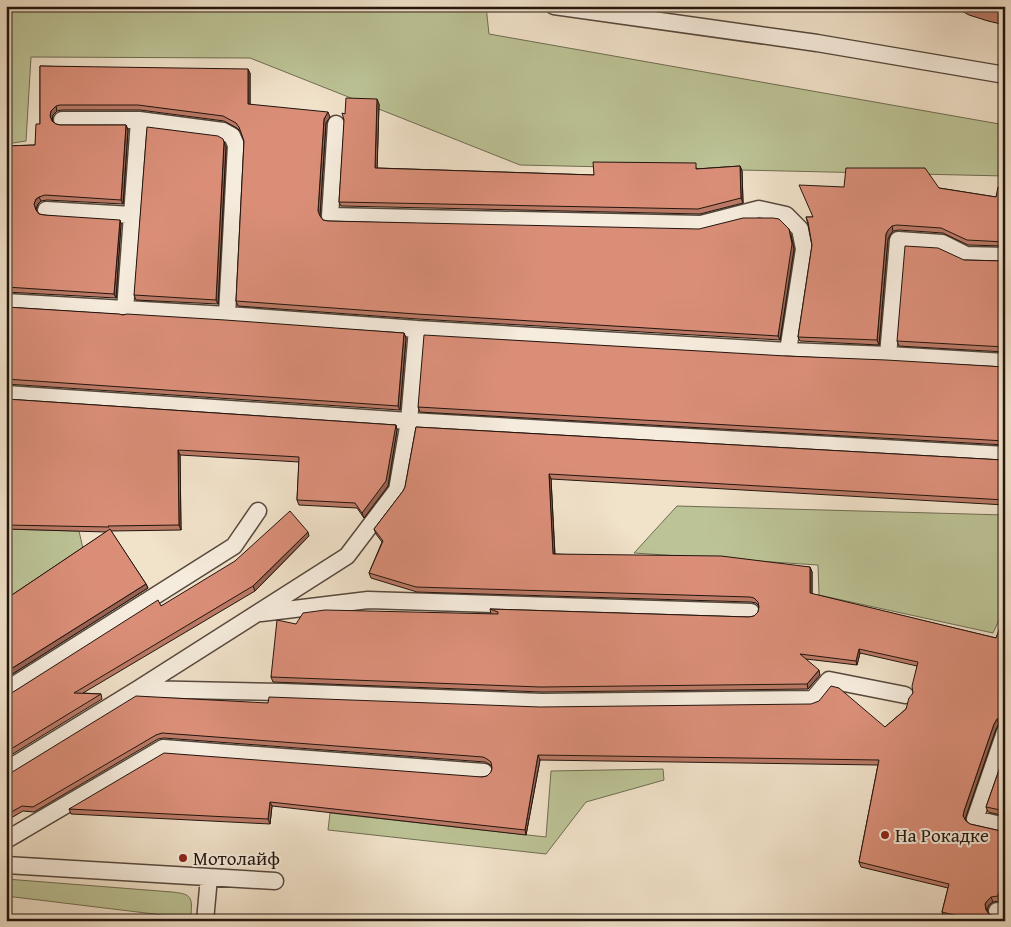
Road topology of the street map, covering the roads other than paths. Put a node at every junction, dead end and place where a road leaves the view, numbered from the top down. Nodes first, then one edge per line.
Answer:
1 (554, 6) edge
2 (655, 13) edge
3 (1005, 75) edge
4 (62, 120) dead end
5 (140, 120) junction
6 (336, 124) dead end
7 (46, 210) dead end
8 (132, 214) junction
9 (1005, 256) edge
10 (6, 302) edge
11 (125, 310) junction
12 (227, 316) junction
13 (417, 329) junction
14 (788, 351) junction
15 (888, 355) junction
16 (1005, 362) edge
17 (6, 394) edge
18 (409, 421) junction
19 (1005, 455) edge
20 (258, 511) dead end
21 (751, 612) dead end
22 (257, 613) junction
23 (138, 689) junction
24 (6, 690) edge
25 (905, 694) dead end
26 (1005, 732) edge
27 (6, 770) edge
28 (484, 772) dead end
29 (1005, 826) edge
30 (6, 840) edge
31 (6, 864) edge
32 (209, 877) junction
33 (275, 881) dead end
34 (205, 921) edge

1 - 2 lane
2 - 3 lane
4 - 5 lane
5 - 8 lane
5 - 12 lane
6 - 14 lane
7 - 8 lane
8 - 11 lane
9 - 15 lane
10 - 11 lane
11 - 12 lane
12 - 13 lane
13 - 14 lane
13 - 18 lane
14 - 15 lane
15 - 16 lane
17 - 18 lane
18 - 19 lane
18 - 22 lane
20 - 24 lane
21 - 22 lane
22 - 23 lane
23 - 25 lane
23 - 27 lane
26 - 29 lane
28 - 30 lane
31 - 32 lane
32 - 33 lane
32 - 34 lane

